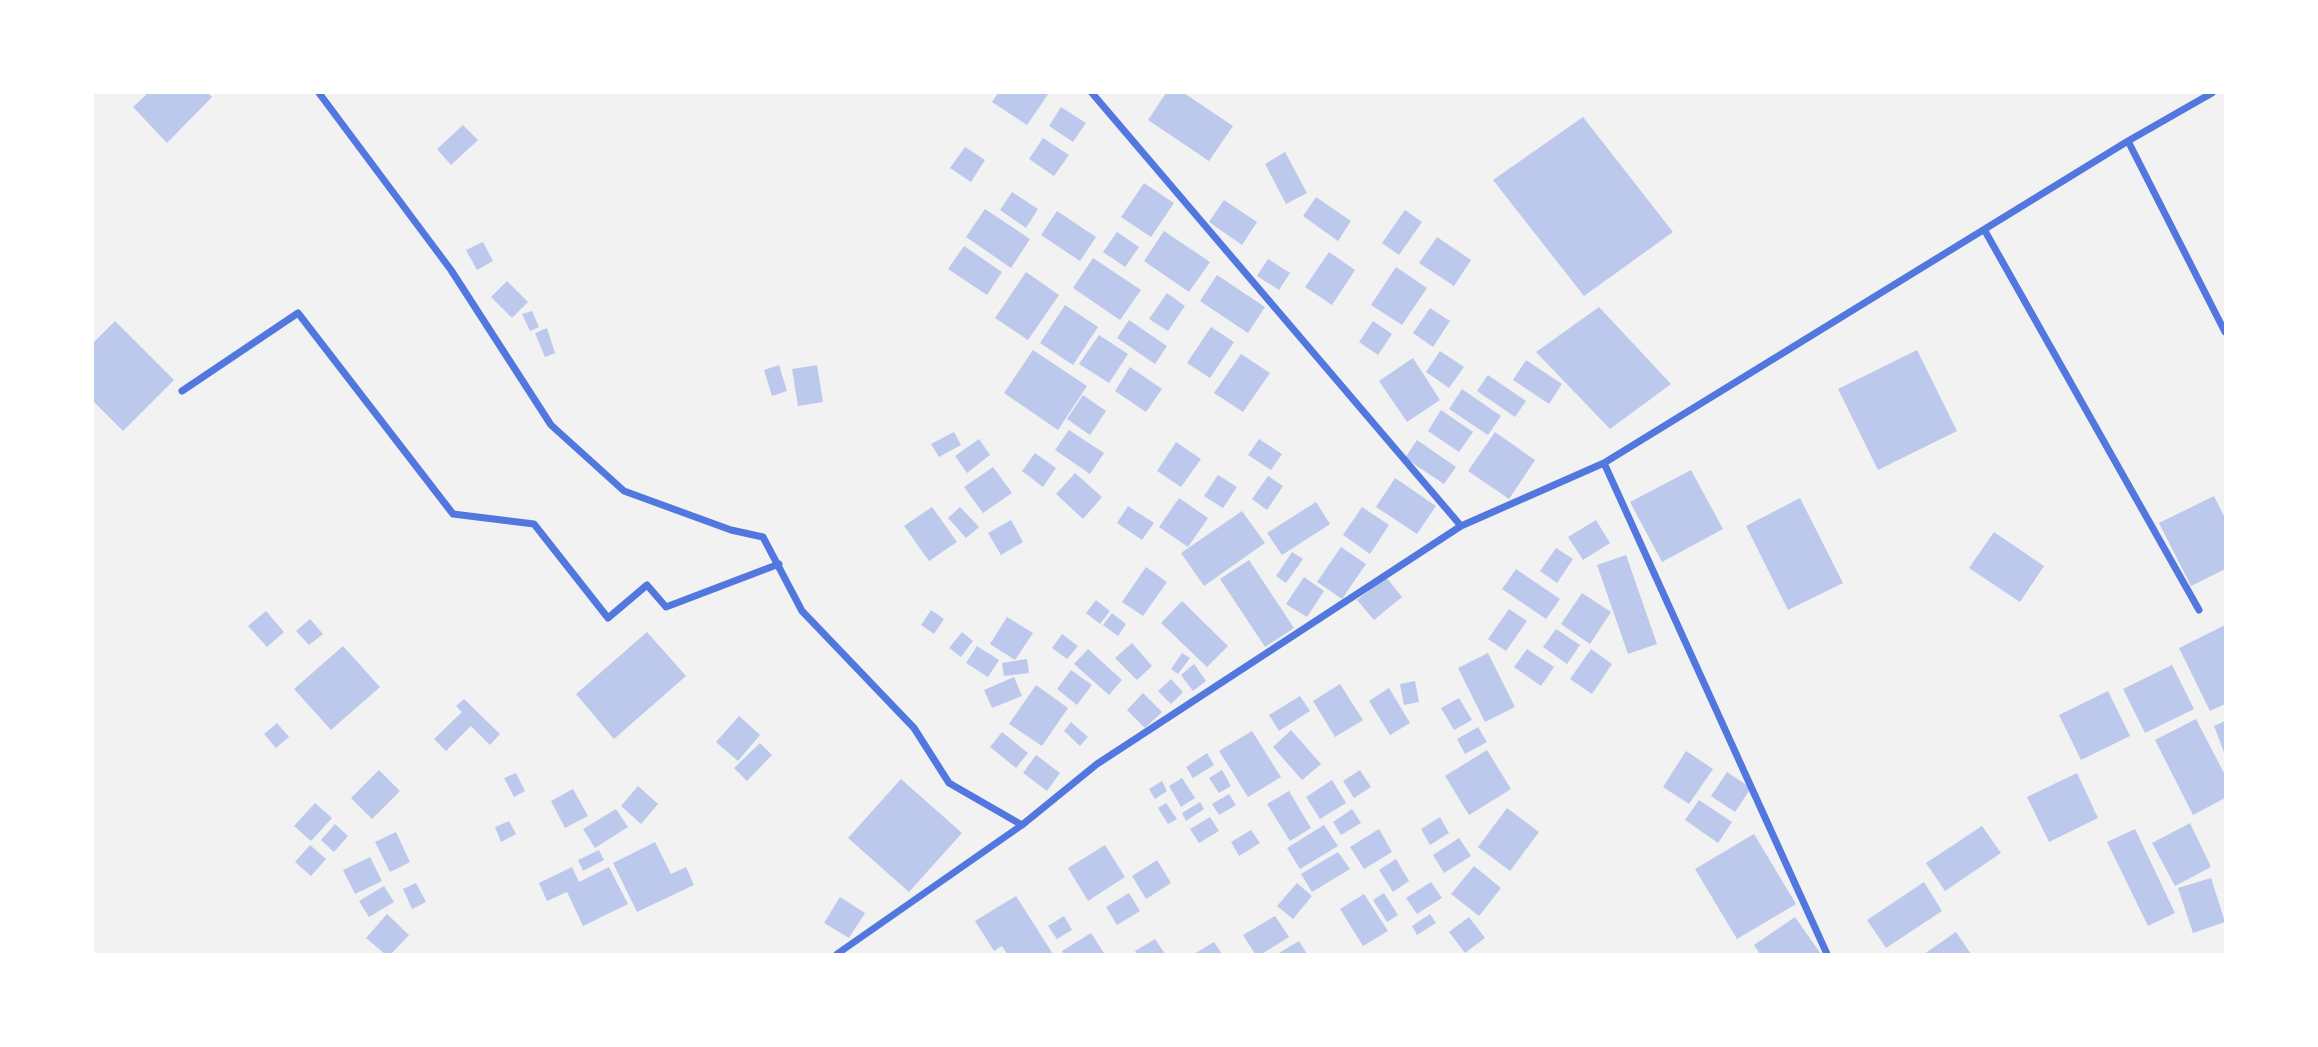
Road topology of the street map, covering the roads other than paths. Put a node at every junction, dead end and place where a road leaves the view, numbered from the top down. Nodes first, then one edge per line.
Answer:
1 (1092, 93) edge
2 (323, 94) edge
3 (2208, 94) edge
4 (2128, 141) junction
5 (1984, 231) junction
6 (2225, 332) edge
7 (182, 391) dead end
8 (1604, 463) junction
9 (1461, 526) junction
10 (779, 564) junction
11 (2199, 610) dead end
12 (1022, 825) junction
13 (837, 954) edge
14 (1827, 954) edge

1 - 9 street
2 - 10 street
3 - 4 street
4 - 5 street
4 - 6 street
5 - 8 street
5 - 11 street
7 - 10 street
8 - 9 street
8 - 14 street
9 - 12 street
10 - 12 street
12 - 13 street

